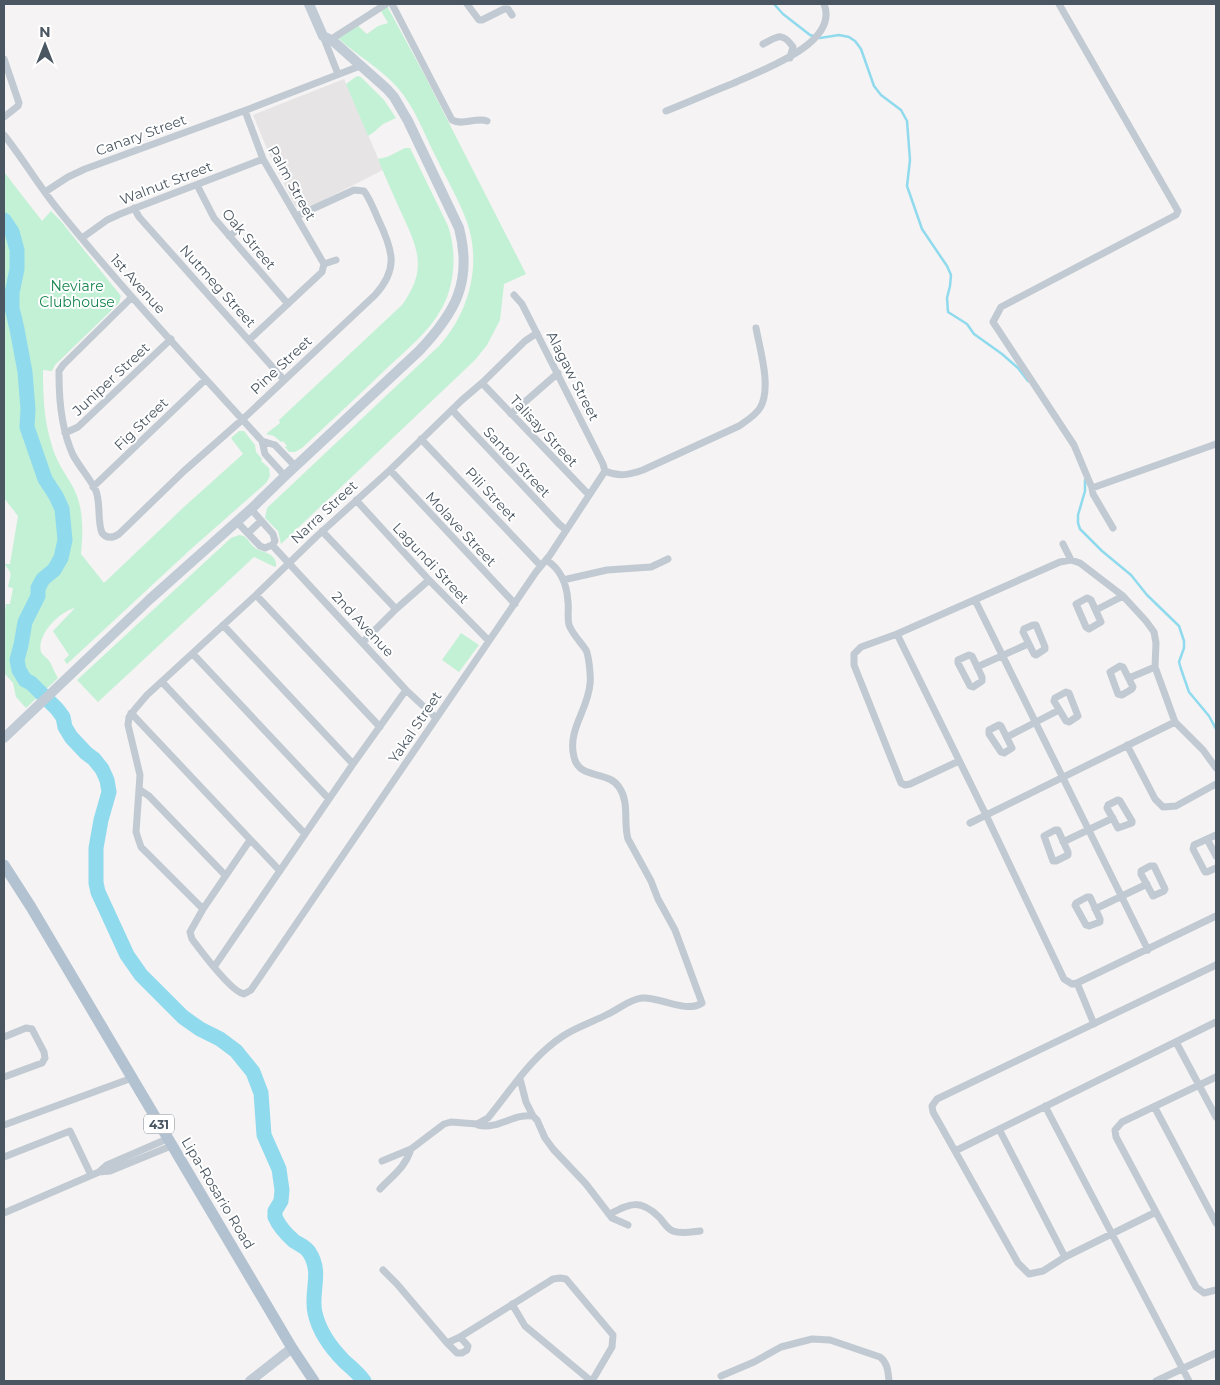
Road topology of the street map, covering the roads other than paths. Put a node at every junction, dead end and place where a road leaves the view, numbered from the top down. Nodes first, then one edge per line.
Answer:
1 (309, 4) edge
2 (386, 4) edge
3 (392, 4) edge
4 (468, 4) edge
5 (824, 4) edge
6 (1059, 4) edge
7 (512, 15) dead end
8 (327, 38) junction
9 (763, 44) dead end
10 (790, 58) junction
11 (4, 59) edge
12 (360, 66) junction
13 (338, 74) junction
14 (247, 110) junction
15 (666, 112) dead end
16 (4, 117) edge
17 (487, 121) dead end
18 (4, 135) edge
19 (263, 159) junction
20 (196, 185) junction
21 (45, 192) junction
22 (134, 208) junction
23 (297, 216) junction
24 (239, 229) dead end
25 (229, 236) junction
26 (82, 238) junction
27 (336, 260) dead end
28 (324, 264) junction
29 (514, 295) dead end
30 (132, 297) junction
31 (288, 304) junction
32 (756, 328) dead end
33 (537, 333) junction
34 (171, 339) junction
35 (249, 340) junction
36 (558, 373) junction
37 (205, 380) junction
38 (284, 380) junction
39 (482, 383) junction
40 (452, 410) junction
41 (511, 414) junction
42 (242, 419) junction
43 (65, 433) junction
44 (421, 439) junction
45 (262, 441) junction
46 (1216, 444) edge
47 (295, 466) junction
48 (390, 470) junction
49 (605, 471) junction
50 (285, 476) junction
51 (93, 487) junction
52 (1092, 488) junction
53 (588, 495) junction
54 (356, 500) junction
55 (251, 509) junction
56 (261, 521) junction
57 (237, 522) junction
58 (1113, 528) dead end
59 (566, 530) junction
60 (322, 531) junction
61 (248, 533) junction
62 (1063, 544) dead end
63 (272, 545) junction
64 (668, 559) dead end
65 (1071, 560) junction
66 (288, 562) junction
67 (544, 563) junction
68 (429, 580) junction
69 (563, 580) junction
70 (256, 595) junction
71 (1123, 596) junction
72 (975, 600) junction
73 (515, 604) junction
74 (396, 609) junction
75 (1096, 610) dead end
76 (223, 625) junction
77 (897, 634) junction
78 (489, 641) junction
79 (363, 642) junction
80 (1028, 644) dead end
81 (193, 654) junction
82 (1002, 655) junction
83 (977, 667) dead end
84 (1155, 667) junction
85 (1129, 678) dead end
86 (162, 682) junction
87 (406, 690) junction
88 (1059, 710) dead end
89 (131, 713) junction
90 (436, 718) junction
91 (1175, 722) junction
92 (1036, 723) junction
93 (380, 727) junction
94 (1007, 736) dead end
95 (4, 738) edge
96 (1127, 745) junction
97 (960, 761) junction
98 (353, 764) junction
99 (1216, 768) edge
100 (1062, 777) junction
101 (1216, 784) edge
102 (140, 790) junction
103 (328, 799) junction
104 (986, 815) junction
105 (1113, 818) dead end
106 (970, 823) dead end
107 (1089, 830) junction
108 (305, 834) junction
109 (1216, 835) edge
110 (1207, 839) junction
111 (250, 840) junction
112 (1063, 842) dead end
113 (1216, 856) edge
114 (4, 866) edge
115 (1216, 868) edge
116 (280, 871) junction
117 (225, 875) junction
118 (1147, 884) dead end
119 (1121, 896) junction
120 (203, 909) junction
121 (1095, 909) dead end
122 (1216, 916) edge
123 (1148, 950) junction
124 (1216, 965) edge
125 (214, 967) junction
126 (1077, 983) junction
127 (1216, 1022) edge
128 (1094, 1024) junction
129 (4, 1037) edge
130 (1176, 1042) junction
131 (4, 1077) edge
132 (1216, 1077) edge
133 (132, 1078) junction
134 (520, 1079) junction
135 (1200, 1086) junction
136 (1044, 1106) junction
137 (1155, 1108) junction
138 (533, 1116) junction
139 (1216, 1117) edge
140 (477, 1124) junction
141 (4, 1125) edge
142 (999, 1129) junction
143 (169, 1142) junction
144 (411, 1149) junction
145 (955, 1151) junction
146 (4, 1156) edge
147 (382, 1161) dead end
148 (95, 1173) junction
149 (380, 1189) dead end
150 (1156, 1212) junction
151 (4, 1213) edge
152 (610, 1214) junction
153 (1216, 1223) edge
154 (628, 1225) dead end
155 (700, 1231) dead end
156 (1112, 1233) junction
157 (1065, 1257) junction
158 (383, 1270) dead end
159 (1216, 1290) edge
160 (512, 1304) junction
161 (460, 1337) junction
162 (447, 1343) junction
163 (292, 1348) junction
164 (1216, 1353) edge
165 (1183, 1369) junction
166 (721, 1376) dead end
167 (250, 1381) edge
168 (314, 1381) edge
169 (591, 1381) edge
170 (888, 1381) edge
171 (1156, 1381) edge
172 (1189, 1381) edge

1 - 8 street
2 - 8 street
3 - 17 street
4 - 7 street
5 - 10 street
6 - 52 street
8 - 12 street
8 - 13 street
9 - 10 street
10 - 15 street
11 - 16 street
12 - 13 street, Canary Street
12 - 47 street
13 - 14 street, Canary Street
14 - 19 street, Palm Street
14 - 21 street, Canary Street
18 - 21 street, 1st Avenue
19 - 20 street, Walnut Street
19 - 23 street, Palm Street
20 - 22 street, Walnut Street
20 - 25 street, Oak Street
21 - 26 street, 1st Avenue
22 - 26 street, Walnut Street
22 - 35 street, Nutmeg Street
23 - 28 street, Palm Street
23 - 38 street, Pine Street
24 - 25 street
25 - 31 street, Oak Street
26 - 30 street, 1st Avenue
27 - 28 street
28 - 31 street
29 - 33 street, Alagaw Street
30 - 34 street, 1st Avenue
30 - 43 street
31 - 35 street
32 - 49 street
33 - 36 street, Alagaw Street
33 - 39 street, Narra Street
34 - 37 street, 1st Avenue
34 - 43 street, Juniper Street
35 - 38 street, Nutmeg Street
36 - 41 street
36 - 49 street, Alagaw Street
37 - 42 street, 1st Avenue
37 - 51 street, Fig Street
38 - 42 street, Pine Street
39 - 40 street, Narra Street
39 - 41 street, Talisay Street
40 - 44 street, Narra Street
40 - 59 street, Santol Street
41 - 53 street, Talisay Street
42 - 45 street, 1st Avenue
42 - 51 street, Pine Street
43 - 51 street
44 - 48 street, Narra Street
44 - 67 street, Pili Street
45 - 47 street
45 - 50 street
46 - 52 street
47 - 50 street
48 - 54 street, Narra Street
48 - 73 street, Molave Street
49 - 53 street, Yakal Street
50 - 55 street
52 - 58 street
53 - 59 street, Yakal Street
54 - 60 street, Narra Street
54 - 68 street, Lagundi Street
55 - 56 street
55 - 57 street
56 - 61 street
56 - 63 street
57 - 61 street
57 - 95 street
59 - 67 street, Yakal Street
60 - 66 street, Narra Street
60 - 74 street
61 - 63 street
62 - 65 street
63 - 66 street, 2nd Avenue
64 - 69 street
65 - 71 street
65 - 72 street
66 - 70 street, Narra Street
66 - 79 street, 2nd Avenue
67 - 69 street, Pili Street
67 - 73 street, Yakal Street
68 - 74 street
68 - 78 street, Lagundi Street
69 - 134 street
70 - 76 street, Narra Street
70 - 93 street
71 - 75 street
71 - 84 street
72 - 77 street
72 - 82 street
73 - 78 street, Yakal Street
74 - 79 street
76 - 81 street, Narra Street
76 - 98 street
77 - 97 street
77 - 97 street
78 - 90 street, Yakal Street
79 - 87 street, 2nd Avenue
80 - 82 street
81 - 86 street, Narra Street
81 - 103 street
82 - 83 street
82 - 92 street
84 - 85 street
84 - 91 street
86 - 89 street, Narra Street
86 - 108 street
87 - 90 street, 2nd Avenue
87 - 93 street
88 - 92 street
89 - 102 street
89 - 111 street
90 - 125 street, Yakal Street
91 - 96 street
91 - 99 street
92 - 94 street
92 - 100 street
93 - 98 street
96 - 100 street
96 - 101 street
97 - 104 street
98 - 103 street
100 - 104 street
100 - 107 street
102 - 117 street
102 - 120 street
103 - 108 street
104 - 106 street
104 - 126 street
105 - 107 street
107 - 112 street
107 - 119 street
108 - 116 street
109 - 110 street
110 - 113 street
110 - 115 street
111 - 116 street
111 - 117 street
114 - 133 main road, Lipa-Rosario Road / 431
116 - 125 street
117 - 120 street
118 - 119 street
119 - 121 street
119 - 123 street
120 - 125 street
122 - 123 street
123 - 126 street
124 - 128 street
126 - 128 street
127 - 130 street
128 - 145 street
129 - 131 street
130 - 135 street
130 - 136 street
132 - 135 street
133 - 141 street
133 - 143 main road, Lipa-Rosario Road / 431
134 - 138 street
134 - 140 street
135 - 137 street
135 - 139 street
136 - 142 street
136 - 156 street
137 - 150 street
137 - 153 street
138 - 140 street
138 - 152 street
140 - 144 street
142 - 145 street
142 - 157 street
143 - 148 street
143 - 163 main road, Lipa-Rosario Road / 431
144 - 147 street
144 - 149 street
145 - 157 street
146 - 148 street
148 - 151 street
150 - 156 street
150 - 159 street
152 - 154 street
152 - 155 street
156 - 157 street
156 - 165 street
158 - 162 street
160 - 161 street
160 - 169 street
160 - 169 street
161 - 162 street
161 - 162 street
163 - 167 street
163 - 168 main road, Lipa-Rosario Road / 431
164 - 165 street
165 - 171 street
165 - 172 street
166 - 170 street

